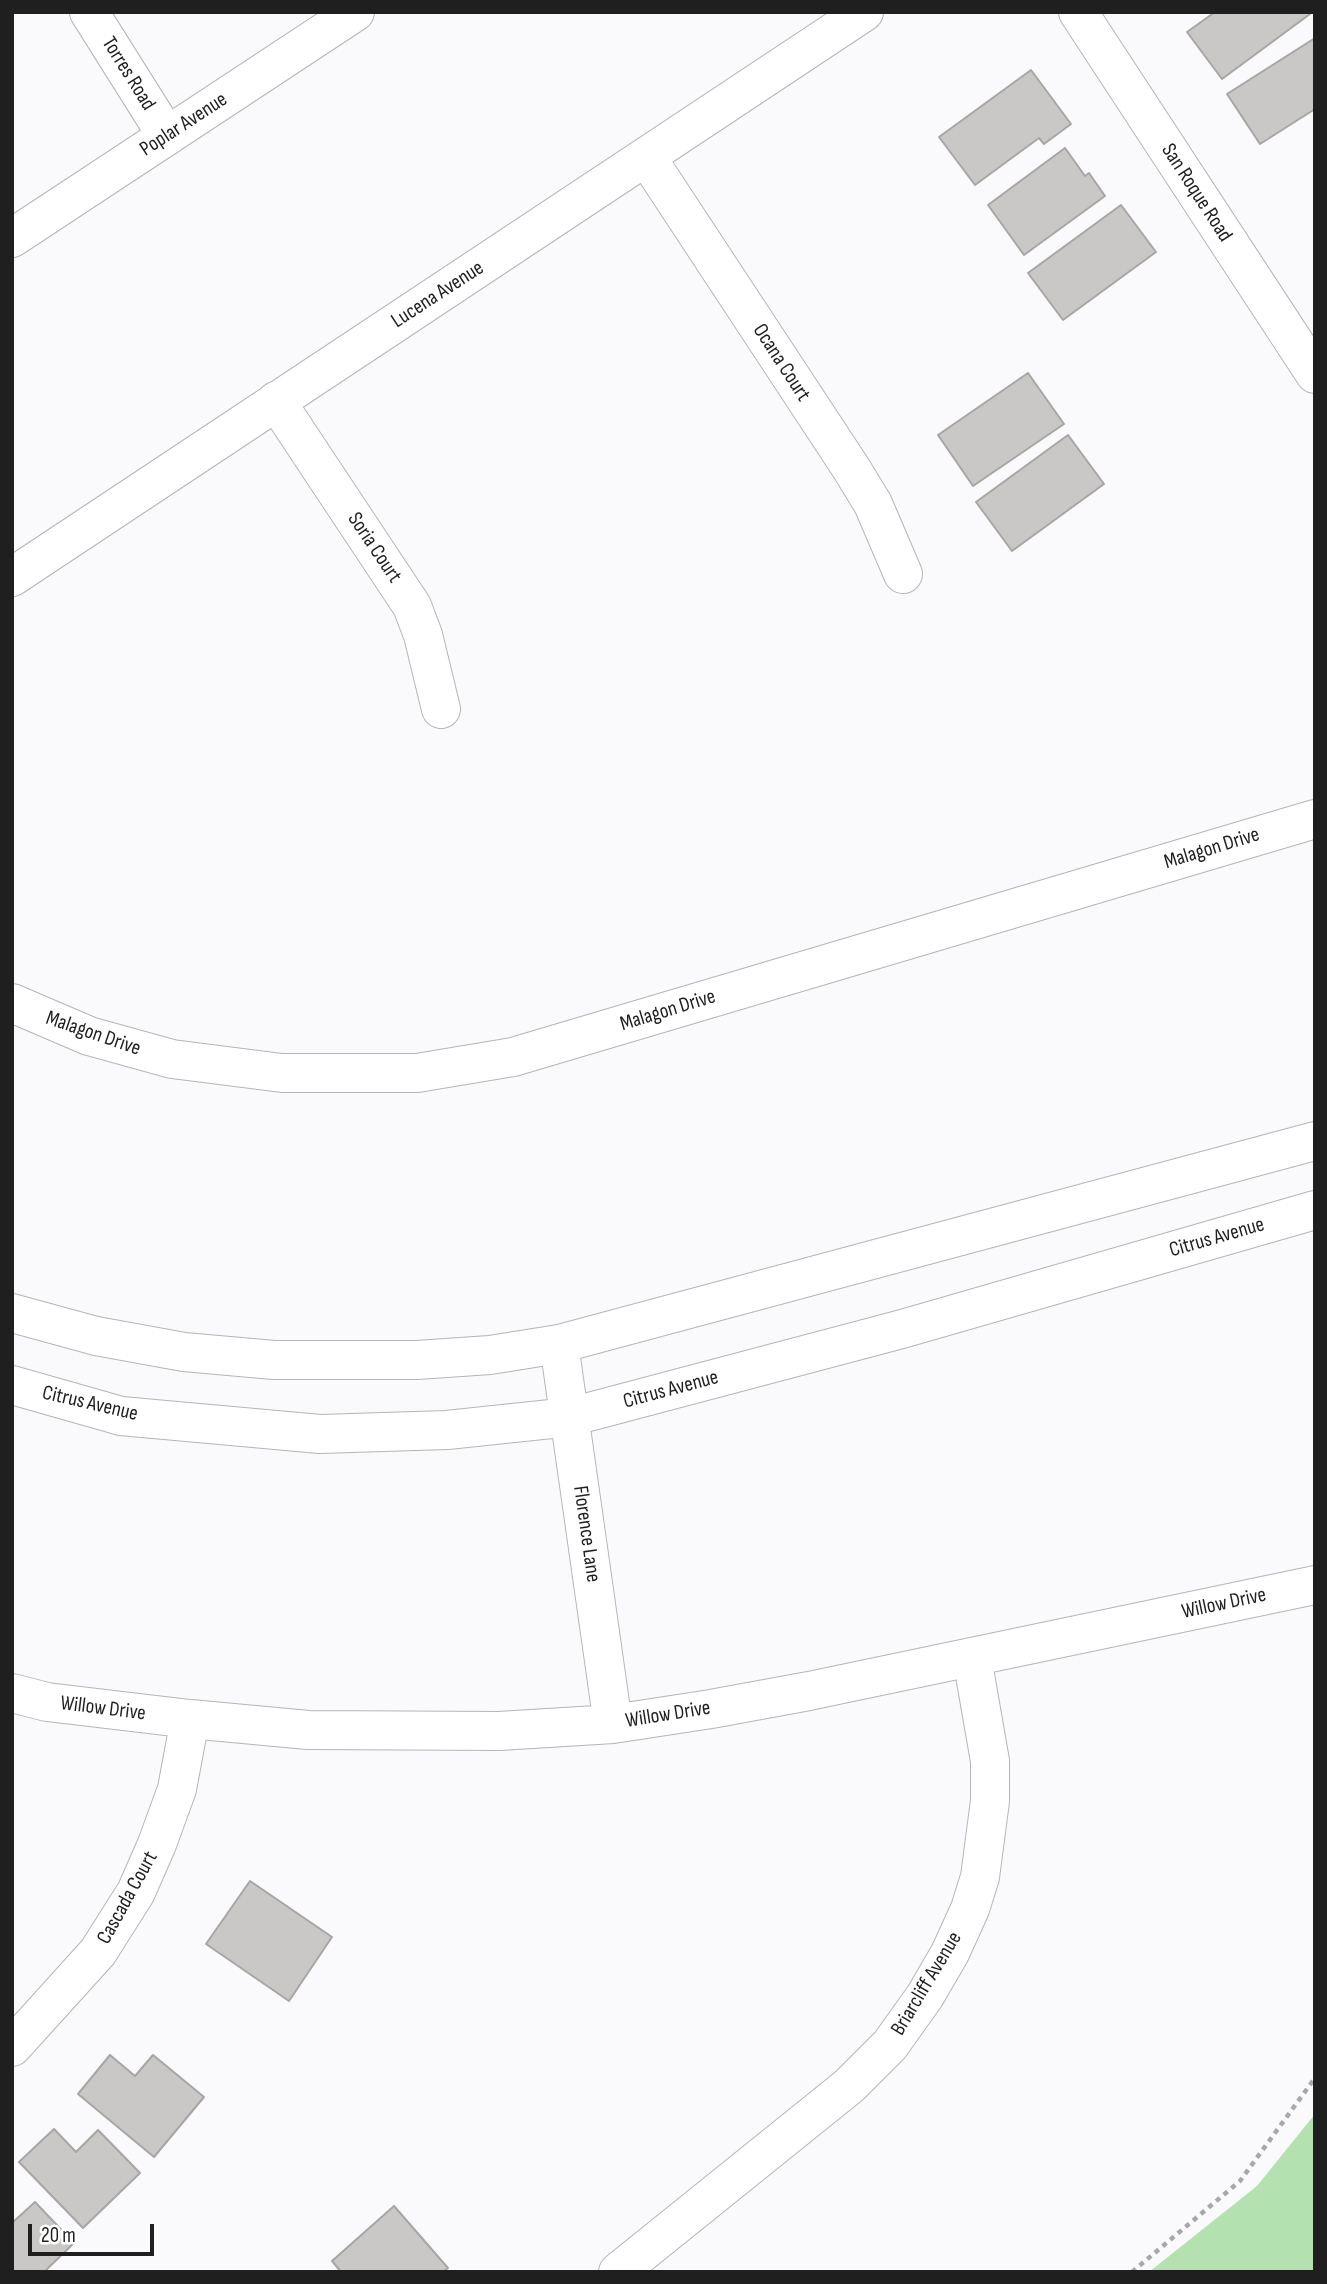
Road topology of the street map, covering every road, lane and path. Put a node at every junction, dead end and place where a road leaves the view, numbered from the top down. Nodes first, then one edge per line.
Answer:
1 (89, 12) edge
2 (355, 12) edge
3 (864, 12) edge
4 (1078, 12) edge
5 (167, 136) junction
6 (647, 158) junction
7 (12, 238) edge
8 (1315, 373) edge
9 (276, 401) junction
10 (903, 573) dead end
11 (12, 577) edge
12 (441, 709) dead end
13 (1315, 819) edge
14 (12, 1003) edge
15 (1315, 1141) edge
16 (1315, 1210) edge
17 (12, 1313) edge
18 (559, 1344) junction
19 (12, 1385) edge
20 (570, 1416) junction
21 (1315, 1585) edge
22 (972, 1658) junction
23 (12, 1693) edge
24 (191, 1719) junction
25 (613, 1724) junction
26 (12, 2047) edge
27 (1315, 2078) edge
28 (618, 2272) edge
29 (1132, 2272) edge

1 - 5 street, Torres Road
2 - 5 street, Poplar Avenue
3 - 6 street, Lucena Avenue
4 - 8 street, San Roque Road
5 - 7 street, Poplar Avenue
6 - 9 street, Lucena Avenue
6 - 10 street, Ocana Court
9 - 11 street, Lucena Avenue
9 - 12 street, Soria Court
13 - 14 street, Malagon Drive
15 - 18 street
16 - 20 street, Citrus Avenue
17 - 18 street
18 - 20 street, Florence Lane
19 - 20 street, Citrus Avenue
20 - 25 street, Florence Lane
21 - 22 street, Willow Drive
22 - 25 street, Willow Drive
22 - 28 street, Briarcliff Avenue
23 - 24 street, Willow Drive
24 - 25 street, Willow Drive
24 - 26 street, Cascada Court
27 - 29 path

